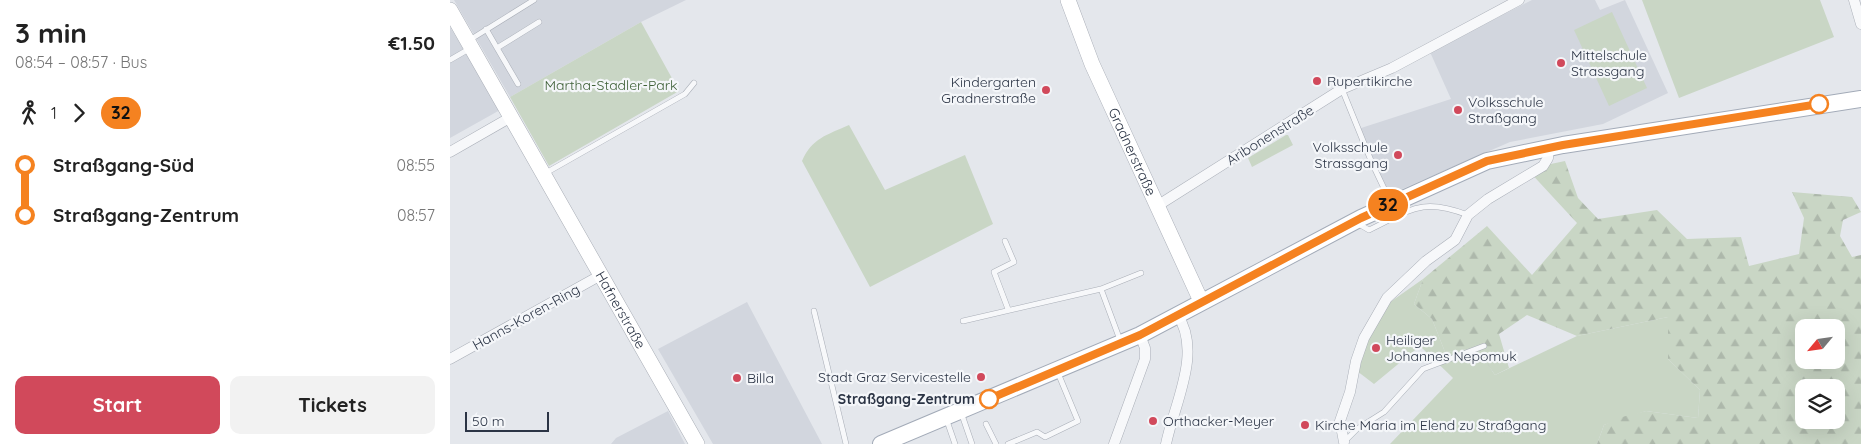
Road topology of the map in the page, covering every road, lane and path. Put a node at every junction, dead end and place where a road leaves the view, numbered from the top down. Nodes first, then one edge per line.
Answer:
1 (534, 0) edge
2 (1068, 0) edge
3 (1519, 0) edge
4 (1854, 0) edge
5 (450, 10) edge
6 (539, 22) dead end
7 (1861, 24) edge
8 (486, 30) junction
9 (470, 44) junction
10 (497, 48) junction
11 (450, 60) edge
12 (694, 83) dead end
13 (518, 84) dead end
14 (1342, 89) junction
15 (1861, 98) edge
16 (512, 117) junction
17 (1549, 148) junction
18 (450, 152) edge
19 (544, 175) junction
20 (1391, 204) junction
21 (1158, 206) junction
22 (1468, 215) junction
23 (1355, 221) junction
24 (1005, 241) dead end
25 (1141, 274) dead end
26 (602, 275) junction
27 (1101, 289) junction
28 (1201, 301) junction
29 (1008, 309) junction
30 (814, 311) dead end
31 (1177, 314) junction
32 (963, 320) dead end
33 (1140, 335) junction
34 (1121, 343) junction
35 (1484, 346) dead end
36 (450, 359) edge
37 (1056, 371) junction
38 (954, 415) junction
39 (986, 424) dead end
40 (1344, 443) edge
41 (696, 444) edge
42 (846, 444) edge
43 (881, 444) edge
44 (955, 444) edge
45 (972, 444) edge
46 (996, 444) edge
47 (1008, 444) edge
48 (1114, 444) edge
49 (1166, 444) edge

1 - 8 lane
2 - 21 street, Gradnerstraße
3 - 14 street, Aribonenstraße
4 - 7 street
5 - 9 street, Hafnerstraße
6 - 10 lane
8 - 9 lane
8 - 10 lane
9 - 11 lane
9 - 16 street, Hafnerstraße
10 - 13 lane
12 - 19 lane
14 - 20 lane
14 - 21 street, Aribonenstraße
15 - 17 main road
16 - 18 street
16 - 19 street, Hafnerstraße
17 - 20 main road
17 - 22 street
19 - 26 street, Hafnerstraße
20 - 23 main road
21 - 28 street, Gradnerstraße
22 - 23 lane
22 - 40 street
23 - 28 main road
24 - 29 lane
25 - 27 lane
26 - 36 street, Hanns-Koren-Ring
26 - 41 street, Hafnerstraße
27 - 29 lane
27 - 34 lane
28 - 31 main road
29 - 32 lane
30 - 42 lane
31 - 33 main road
31 - 49 street
33 - 34 main road
33 - 48 street
34 - 37 main road
35 - 40 lane
37 - 38 main road
37 - 47 lane
38 - 43 main road
38 - 44 lane
38 - 45 lane
39 - 46 lane

